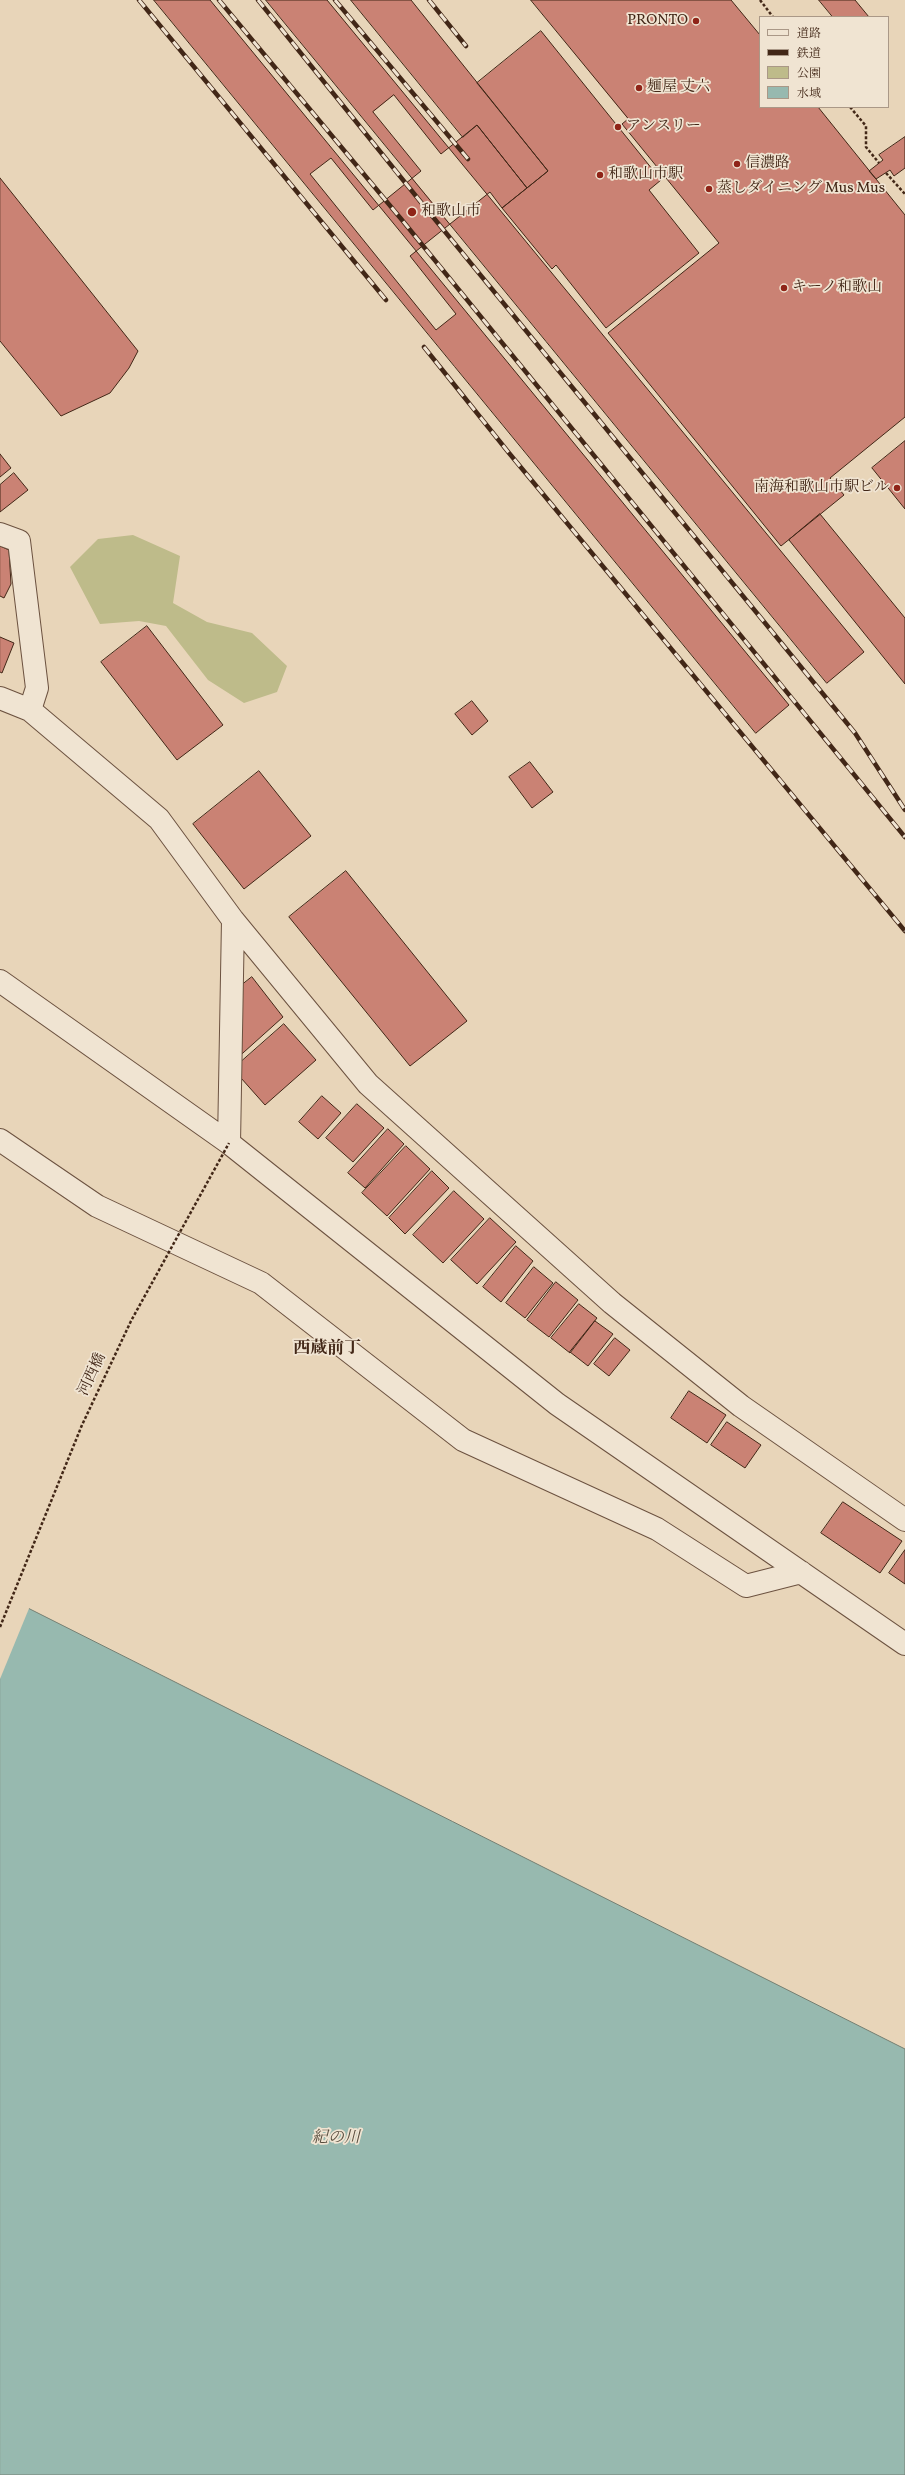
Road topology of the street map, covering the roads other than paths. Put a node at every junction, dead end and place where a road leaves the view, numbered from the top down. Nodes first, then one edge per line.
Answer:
1 (0, 534) edge
2 (0, 698) edge
3 (30, 710) junction
4 (233, 920) junction
5 (0, 981) edge
6 (0, 1140) edge
7 (229, 1143) junction
8 (905, 1520) edge
9 (801, 1572) junction
10 (905, 1644) edge

1 - 3 street
2 - 3 street
3 - 4 street
4 - 7 street
4 - 8 street
5 - 7 street
6 - 9 street
7 - 9 street
9 - 10 street

